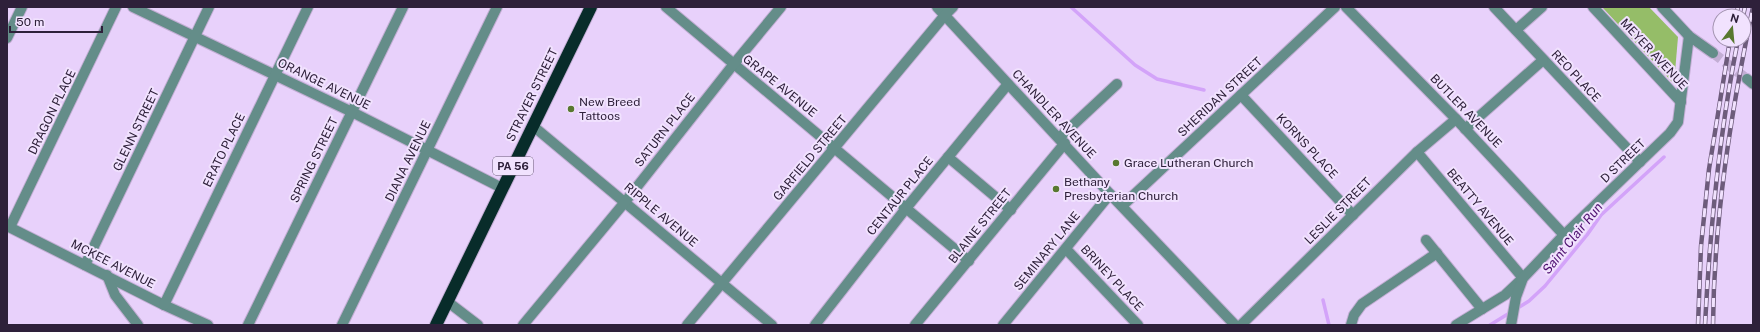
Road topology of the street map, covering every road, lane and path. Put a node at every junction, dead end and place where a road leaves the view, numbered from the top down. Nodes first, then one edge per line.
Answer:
1 (22, 7) edge
2 (116, 7) edge
3 (133, 7) edge
4 (209, 7) edge
5 (308, 7) edge
6 (403, 7) edge
7 (497, 7) edge
8 (591, 7) edge
9 (666, 7) edge
10 (781, 7) edge
11 (937, 7) edge
12 (953, 7) edge
13 (1335, 7) edge
14 (1346, 7) edge
15 (1494, 7) edge
16 (1542, 7) edge
17 (1593, 7) edge
18 (1662, 7) edge
19 (945, 15) junction
20 (1516, 30) junction
21 (1689, 36) junction
22 (195, 37) junction
23 (7, 38) edge
24 (1712, 53) tunnel mouth
25 (1543, 60) junction
26 (733, 65) junction
27 (275, 75) junction
28 (1008, 84) junction
29 (1117, 84) dead end
30 (1241, 95) junction
31 (1681, 102) junction
32 (352, 112) junction
33 (1456, 119) junction
34 (533, 126) junction
35 (1465, 129) junction
36 (1062, 140) junction
37 (835, 148) junction
38 (428, 151) junction
39 (1417, 152) junction
40 (948, 157) junction
41 (1640, 162) junction
42 (502, 188) junction
43 (1110, 194) junction
44 (624, 202) junction
45 (1122, 206) junction
46 (907, 207) junction
47 (1011, 210) junction
48 (1353, 215) junction
49 (9, 227) edge
50 (1564, 235) junction
51 (1426, 240) dead end
52 (1066, 249) junction
53 (1437, 253) junction
54 (970, 261) junction
55 (86, 265) junction
56 (107, 275) junction
57 (1523, 278) junction
58 (722, 283) junction
59 (448, 302) junction
60 (164, 305) junction
61 (1482, 309) junction
62 (1512, 323) edge
63 (138, 325) edge
64 (208, 325) edge
65 (248, 325) edge
66 (342, 325) edge
67 (436, 325) edge
68 (478, 325) edge
69 (523, 325) edge
70 (687, 325) edge
71 (772, 325) edge
72 (815, 325) edge
73 (915, 325) edge
74 (1003, 325) edge
75 (1138, 325) edge
76 (1235, 325) edge
77 (1240, 325) edge
78 (1351, 325) edge
79 (1456, 325) edge

1 - 23 street
2 - 49 street, DRAGON PLACE
3 - 22 street, ORANGE AVENUE
4 - 22 street, GLENN STREET
5 - 27 street, ERATO PLACE
6 - 32 street, SPRING STREET
7 - 38 street, DIANA AVENUE
8 - 34 highway, STRAYER STREET / PA 56
9 - 26 street, GRAPE AVENUE
10 - 26 street, SATURN PLACE
11 - 19 street, CHANDLER AVENUE
12 - 19 street, GARFIELD STREET
13 - 30 street, SHERIDAN STREET
14 - 33 street, BUTLER AVENUE
15 - 20 street, REO PLACE
16 - 20 street
17 - 31 street, MEYER AVENUE
18 - 21 street
19 - 28 street, CHANDLER AVENUE
19 - 37 street, GARFIELD STREET
20 - 25 street, REO PLACE
21 - 24 street
21 - 31 street, D STREET
22 - 27 street, ORANGE AVENUE
22 - 55 street, GLENN STREET
25 - 35 street
25 - 41 street, REO PLACE
26 - 37 street, GRAPE AVENUE
26 - 44 street, SATURN PLACE
27 - 32 street, ORANGE AVENUE
27 - 60 street, ERATO PLACE
28 - 36 street, CHANDLER AVENUE
28 - 40 street, CENTAUR PLACE
29 - 36 street, BLAINE STREET
30 - 45 street, SHERIDAN STREET
30 - 48 street, KORNS PLACE
31 - 41 street, D STREET
32 - 38 street, ORANGE AVENUE
32 - 65 street, SPRING STREET
33 - 35 street, BUTLER AVENUE
33 - 39 street, LESLIE STREET
34 - 42 highway, STRAYER STREET / PA 56
34 - 44 street, RIPPLE AVENUE
35 - 50 street, BUTLER AVENUE
36 - 43 street, CHANDLER AVENUE
36 - 47 street, BLAINE STREET
37 - 46 street, GRAPE AVENUE
37 - 58 street, GARFIELD STREET
38 - 42 street, ORANGE AVENUE
38 - 66 street, DIANA AVENUE
39 - 48 street, LESLIE STREET
39 - 57 street, BEATTY AVENUE
40 - 46 street, CENTAUR PLACE
40 - 47 street
41 - 50 street, D STREET
42 - 59 highway, STRAYER STREET / PA 56
43 - 45 street, CHANDLER AVENUE
43 - 52 street, SEMINARY LANE
44 - 58 street, RIPPLE AVENUE
44 - 69 street, SATURN PLACE
45 - 76 street, CHANDLER AVENUE
46 - 54 street, GRAPE AVENUE
46 - 72 street, CENTAUR PLACE
47 - 54 street, BLAINE STREET
48 - 77 street, LESLIE STREET
49 - 55 street, MCKEE AVENUE
50 - 57 street, D STREET
51 - 53 street
52 - 74 street, SEMINARY LANE
52 - 75 street, BRINEY PLACE
53 - 61 street
53 - 78 street
54 - 73 street, BLAINE STREET
55 - 56 street, MCKEE AVENUE
56 - 60 street, MCKEE AVENUE
56 - 63 street
57 - 61 street, D STREET
57 - 62 street, D STREET
58 - 70 street, GARFIELD STREET
58 - 71 street, RIPPLE AVENUE
59 - 67 highway, STRAYER STREET / PA 56
59 - 68 street
60 - 64 street, MCKEE AVENUE
61 - 79 street, D STREET

